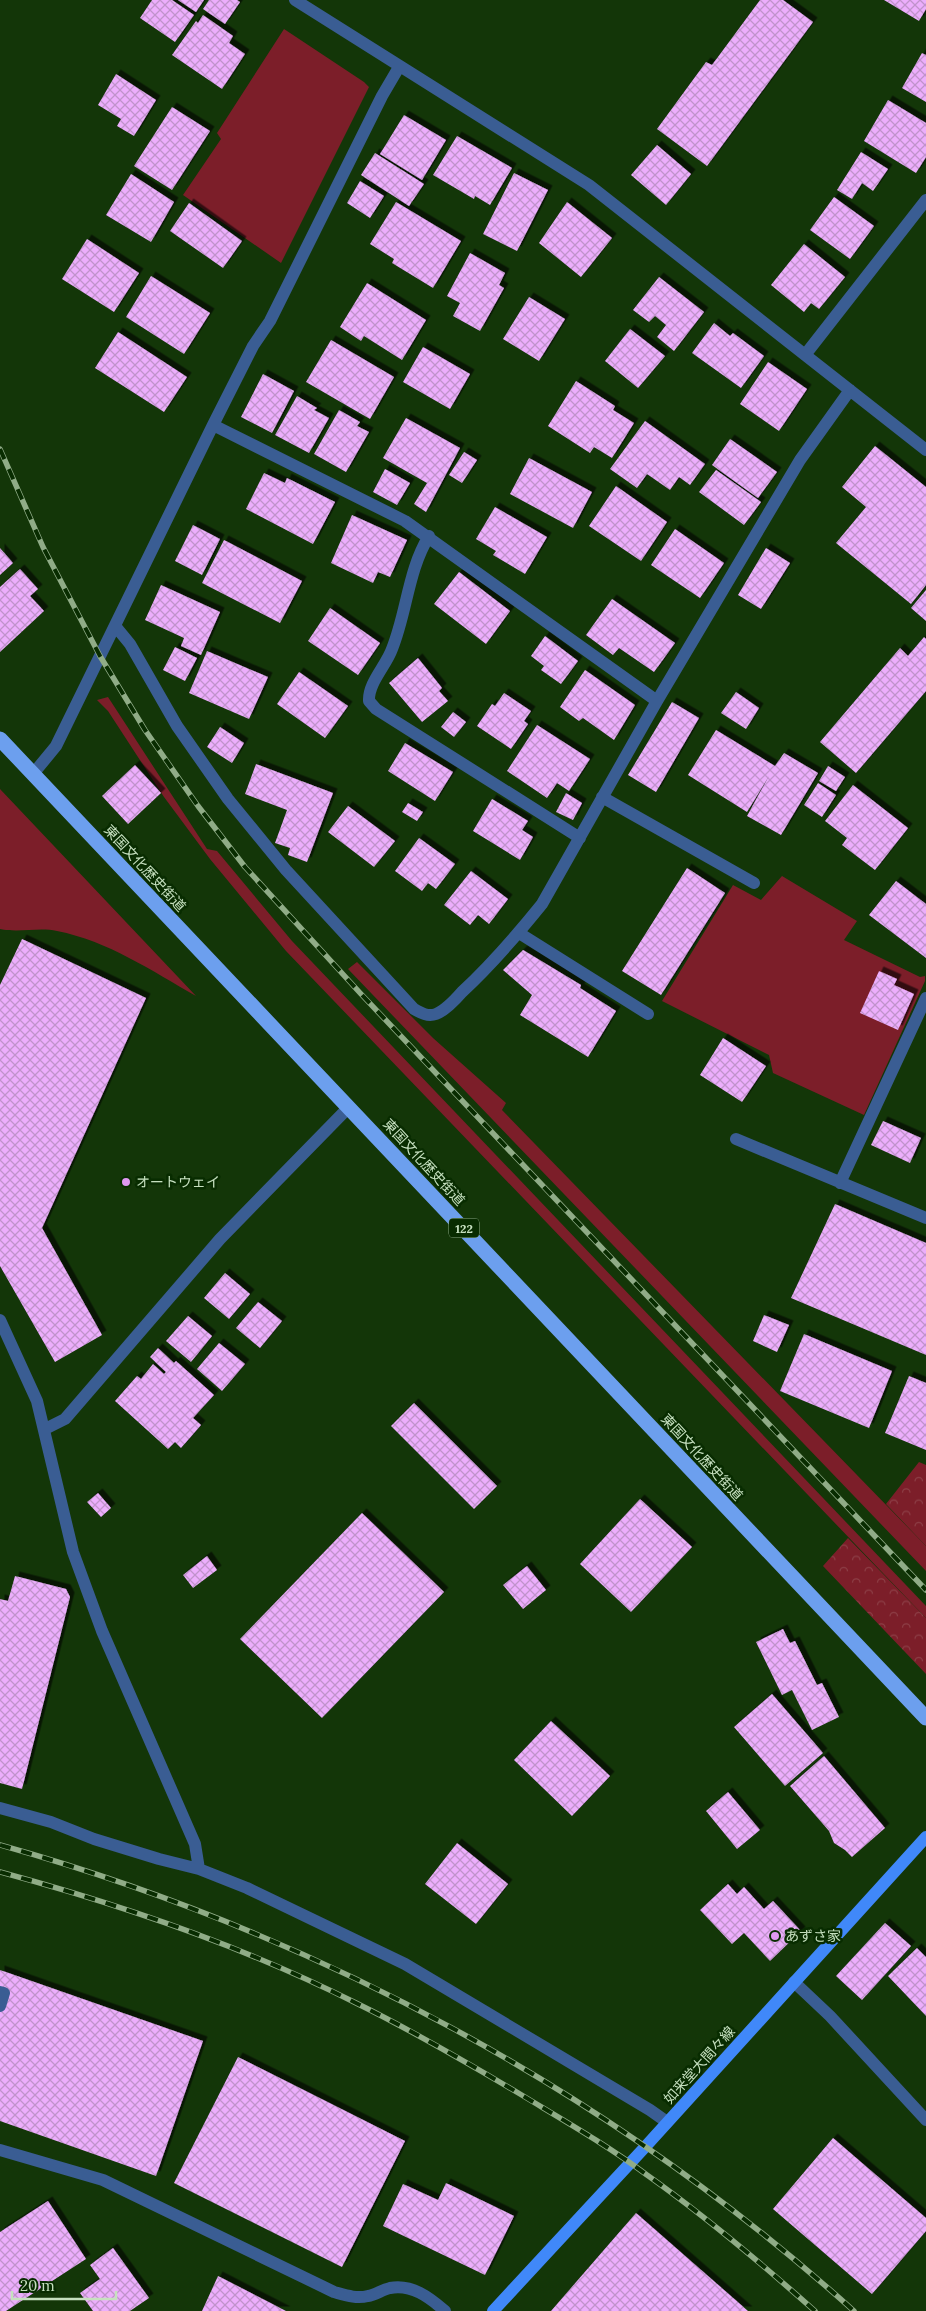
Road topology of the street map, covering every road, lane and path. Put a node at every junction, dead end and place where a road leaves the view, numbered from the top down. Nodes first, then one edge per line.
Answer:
1 (295, 0) edge
2 (399, 67) junction
3 (926, 200) edge
4 (805, 355) junction
5 (850, 390) junction
6 (213, 425) junction
7 (926, 450) edge
8 (429, 536) junction
9 (116, 627) junction
10 (656, 701) junction
11 (0, 739) edge
12 (34, 774) junction
13 (602, 797) junction
14 (580, 838) junction
15 (754, 883) dead end
16 (519, 933) junction
17 (926, 998) edge
18 (648, 1014) dead end
19 (349, 1107) junction
20 (736, 1139) dead end
21 (840, 1183) junction
22 (926, 1218) edge
23 (0, 1320) edge
24 (45, 1429) junction
25 (926, 1718) edge
26 (0, 1808) edge
27 (926, 1837) edge
28 (199, 1869) junction
29 (794, 1982) junction
30 (0, 1992) edge
31 (0, 2006) edge
32 (926, 2120) edge
33 (667, 2122) junction
34 (0, 2150) edge
35 (444, 2311) edge
36 (493, 2311) edge

1 - 2 street
2 - 4 street
2 - 6 street
3 - 4 street
4 - 5 street
5 - 7 street
5 - 10 street
6 - 8 street
6 - 9 street
8 - 10 street
8 - 14 street
9 - 12 street
9 - 16 street
10 - 13 street
11 - 12 highway, 東国文化歴史街道 / 122
12 - 19 highway, 東国文化歴史街道 / 122
13 - 14 street
13 - 15 street
14 - 16 street
16 - 18 street
17 - 21 street
19 - 24 street
19 - 25 highway, 東国文化歴史街道 / 122
20 - 21 street
21 - 22 street
23 - 24 street
24 - 28 street
26 - 28 street
27 - 29 main road, 如来堂大間々線
28 - 33 street
29 - 32 street
29 - 33 main road, 如来堂大間々線
30 - 31 street
33 - 36 main road, 如来堂大間々線
34 - 35 street

